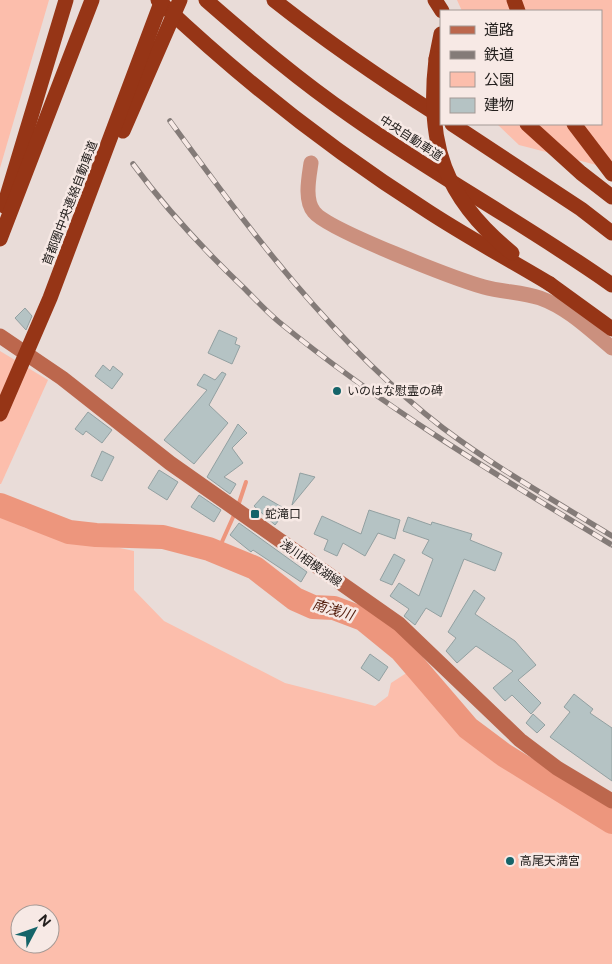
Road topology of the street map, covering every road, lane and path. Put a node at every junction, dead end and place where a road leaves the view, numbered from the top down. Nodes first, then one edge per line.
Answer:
1 (66, 0) edge
2 (92, 0) edge
3 (158, 0) edge
4 (162, 0) edge
5 (180, 0) edge
6 (206, 0) edge
7 (274, 0) edge
8 (435, 0) edge
9 (443, 10) edge
10 (440, 39) edge
11 (440, 116) edge
12 (454, 125) edge
13 (528, 125) edge
14 (575, 125) edge
15 (311, 163) dead end
16 (612, 174) edge
17 (612, 197) edge
18 (0, 220) edge
19 (612, 232) edge
20 (0, 240) edge
21 (550, 284) junction
22 (612, 285) edge
23 (50, 298) junction
24 (612, 329) edge
25 (0, 336) edge
26 (612, 348) edge
27 (0, 414) edge
28 (612, 801) edge

1 - 18 highway, bridge
2 - 20 highway, bridge
3 - 21 highway, bridge
4 - 23 highway, 首都圏中央連絡自動車道, bridge
5 - 23 highway, bridge
6 - 22 highway, 中央自動車道
7 - 11 highway
8 - 9 highway
10 - 21 highway, bridge
12 - 19 highway
13 - 17 highway
14 - 16 highway
15 - 26 street
21 - 24 highway
23 - 27 highway, 首都圏中央連絡自動車道, bridge
25 - 28 main road, 浅川相模湖線

